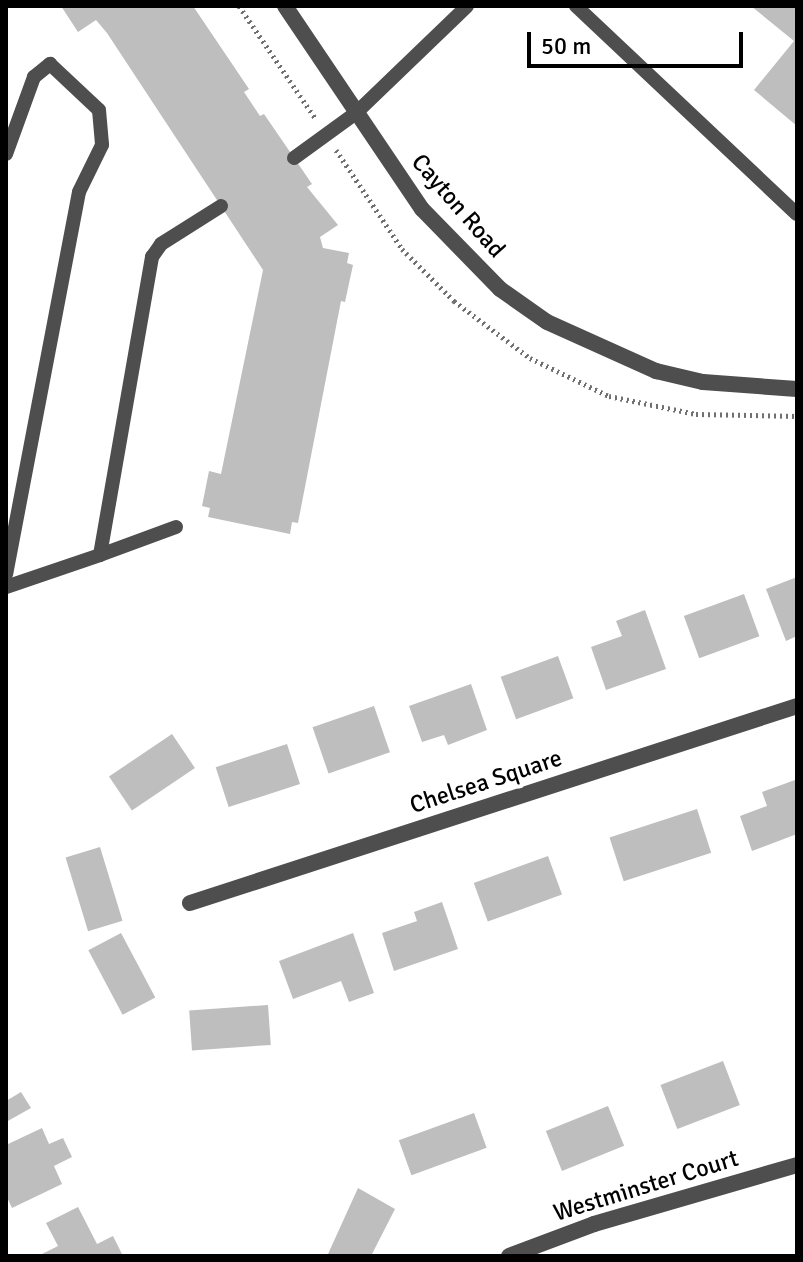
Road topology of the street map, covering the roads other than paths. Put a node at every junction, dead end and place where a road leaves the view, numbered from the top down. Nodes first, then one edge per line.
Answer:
1 (285, 6) edge
2 (467, 6) edge
3 (576, 6) edge
4 (356, 113) junction
5 (6, 154) edge
6 (294, 158) dead end
7 (221, 206) dead end
8 (797, 214) edge
9 (797, 389) edge
10 (176, 527) dead end
11 (100, 555) junction
12 (6, 574) edge
13 (6, 587) edge
14 (797, 706) edge
15 (190, 903) dead end
16 (797, 1165) edge
17 (509, 1256) edge

1 - 4 street, Cayton Road
2 - 4 lane
3 - 8 lane
4 - 6 lane
4 - 9 street, Cayton Road
5 - 12 lane
7 - 11 lane
10 - 11 lane
11 - 13 lane
14 - 15 street, Chelsea Square
16 - 17 street, Westminster Court

